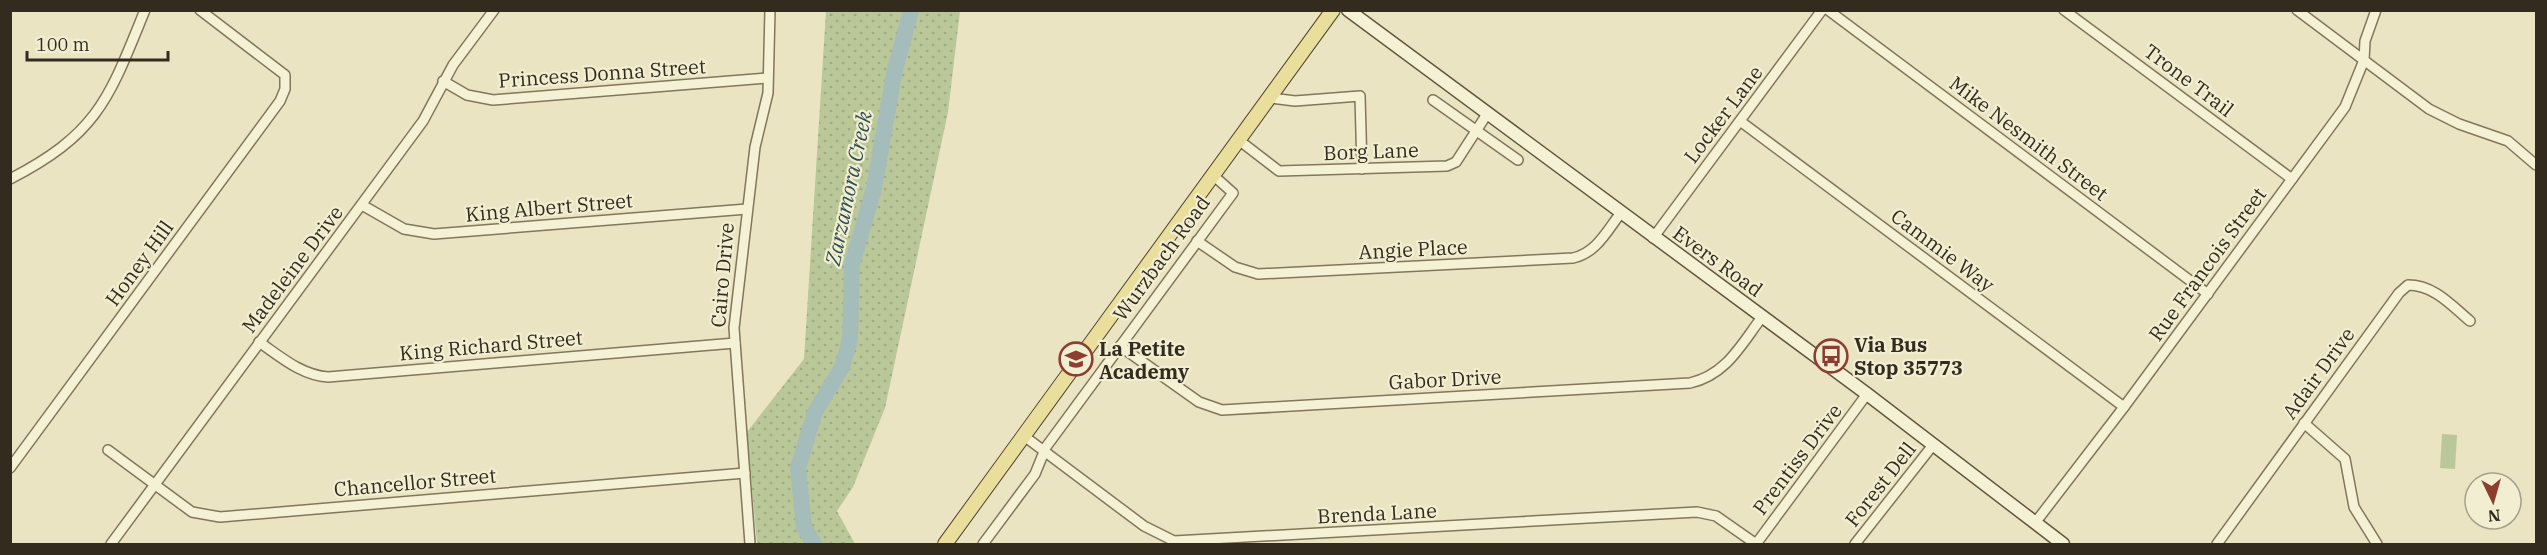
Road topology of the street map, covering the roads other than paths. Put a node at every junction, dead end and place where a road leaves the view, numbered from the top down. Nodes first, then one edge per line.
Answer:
1 (145, 10) edge
2 (200, 10) edge
3 (494, 10) edge
4 (770, 10) edge
5 (1334, 10) edge
6 (1348, 10) edge
7 (1822, 10) edge
8 (1828, 10) edge
9 (2064, 10) edge
10 (2297, 10) edge
11 (2376, 10) edge
12 (2364, 60) junction
13 (767, 78) junction
14 (443, 81) junction
15 (1271, 98) junction
16 (1433, 100) dead end
17 (1486, 114) junction
18 (1740, 121) junction
19 (1475, 130) junction
20 (1240, 141) junction
21 (1518, 160) dead end
22 (2536, 163) edge
23 (1362, 169) junction
24 (1214, 176) junction
25 (10, 179) edge
26 (2292, 179) junction
27 (362, 205) junction
28 (747, 209) junction
29 (1620, 214) junction
30 (1653, 238) junction
31 (1197, 242) junction
32 (2208, 294) junction
33 (1762, 317) junction
34 (2470, 321) dead end
35 (260, 342) junction
36 (735, 343) junction
37 (1120, 346) junction
38 (1867, 394) junction
39 (2124, 407) junction
40 (2304, 423) junction
41 (1024, 436) junction
42 (1933, 445) junction
43 (108, 450) dead end
44 (1045, 450) junction
45 (10, 468) edge
46 (745, 473) junction
47 (155, 484) junction
48 (2034, 523) junction
49 (111, 544) edge
50 (750, 544) edge
51 (945, 544) edge
52 (983, 544) edge
53 (1756, 544) edge
54 (1855, 544) edge
55 (2063, 544) edge
56 (2217, 544) edge
57 (2377, 544) edge

1 - 25 street
2 - 45 street, Honey Hill
3 - 14 street, Madeleine Drive
4 - 13 street, Cairo Drive
5 - 15 main road, Wurzbach Road
6 - 17 main road, Evers Road
7 - 18 street, Locker Lane
8 - 32 street, Mike Nesmith Street
9 - 26 street, Trone Trail
10 - 12 street
11 - 12 street, Rue Francois Street
12 - 22 street
12 - 26 street, Rue Francois Street
13 - 14 street, Princess Donna Street
13 - 28 street, Cairo Drive
14 - 27 street, Madeleine Drive
15 - 20 main road, Wurzbach Road
15 - 23 street
16 - 19 street
17 - 19 street, Borg Lane
17 - 29 main road, Evers Road
18 - 30 street, Locker Lane
18 - 39 street, Cammie Way
19 - 21 street
19 - 23 street, Borg Lane
20 - 23 street, Borg Lane
20 - 24 main road, Wurzbach Road
24 - 31 street, Wurzbach Road
24 - 41 main road, Wurzbach Road
26 - 32 street, Rue Francois Street
27 - 28 street, King Albert Street
27 - 35 street, Madeleine Drive
28 - 36 street, Cairo Drive
29 - 30 main road, Evers Road
29 - 31 street, Angie Place
30 - 33 main road, Evers Road
31 - 37 street, Wurzbach Road
32 - 39 street, Rue Francois Street
33 - 37 street, Gabor Drive
33 - 38 main road, Evers Road
34 - 40 street, Adair Drive
35 - 36 street, King Richard Street
35 - 47 street, Madeleine Drive
36 - 46 street, Cairo Drive
37 - 44 street, Wurzbach Road
38 - 42 main road, Evers Road
38 - 53 street, Prentiss Drive
39 - 48 street, Rue Francois Street
40 - 56 street, Adair Drive
40 - 57 street
41 - 44 street, Brenda Lane
41 - 51 main road, Wurzbach Road
42 - 48 main road, Evers Road
42 - 54 street, Forest Dell
43 - 47 street, Chancellor Street
44 - 52 street, Wurzbach Road
44 - 53 street, Brenda Lane
46 - 47 street, Chancellor Street
46 - 50 street, Cairo Drive
47 - 49 street, Madeleine Drive
48 - 55 main road, Evers Road

